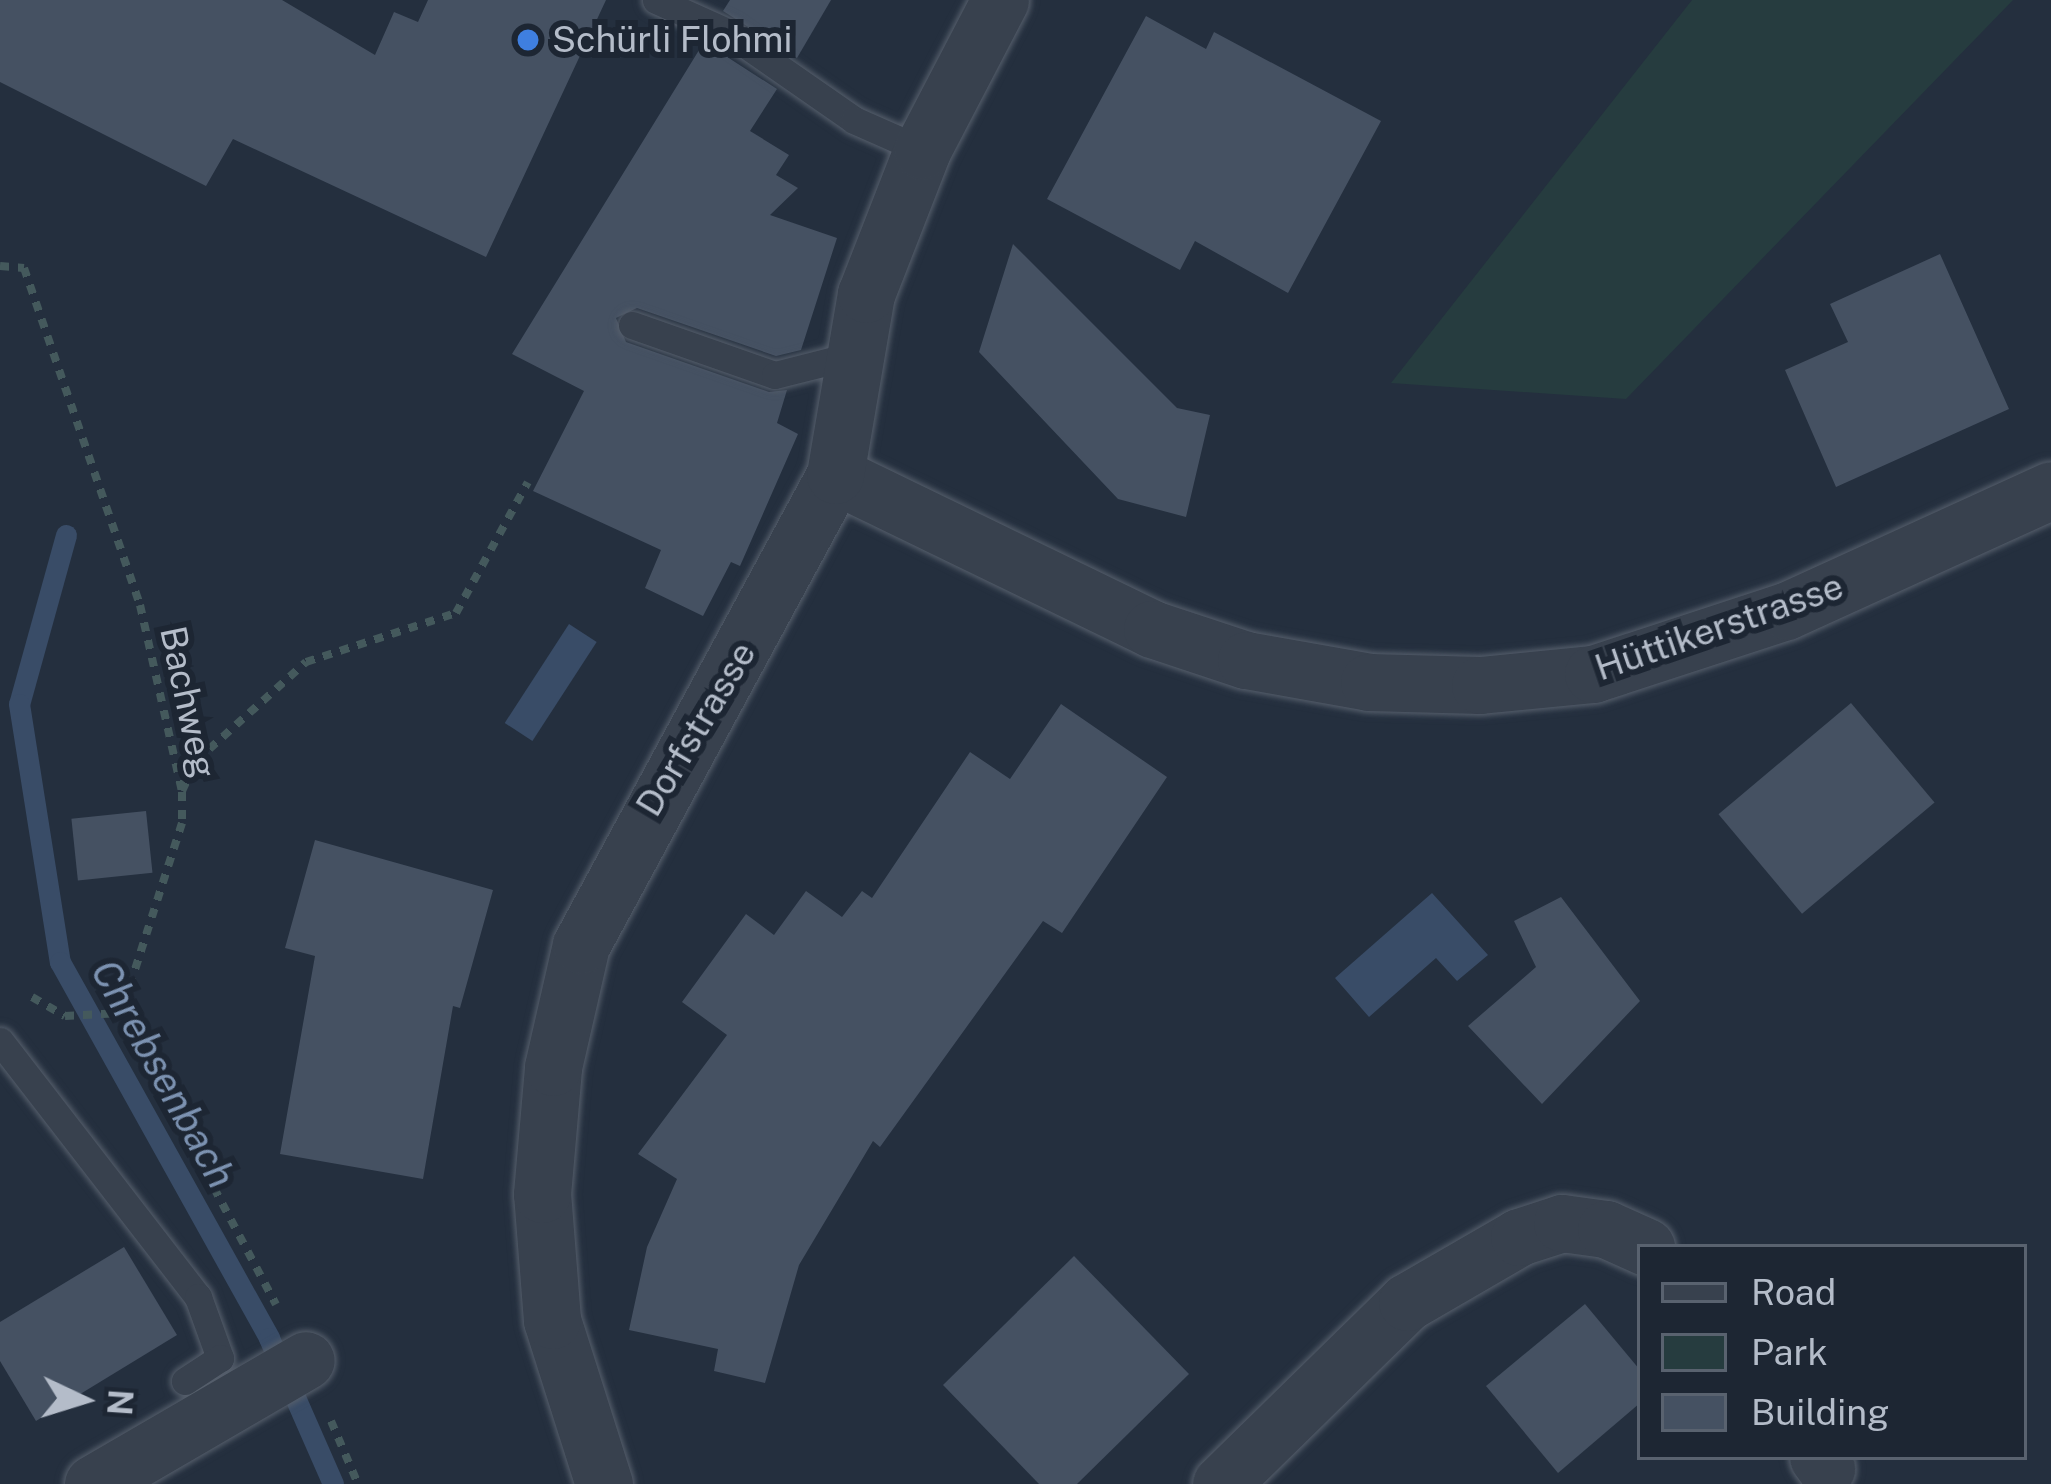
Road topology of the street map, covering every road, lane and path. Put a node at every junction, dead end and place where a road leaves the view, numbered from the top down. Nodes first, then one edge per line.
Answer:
1 (656, 0) edge
2 (1000, 0) edge
3 (922, 150) junction
4 (0, 266) edge
5 (632, 325) dead end
6 (858, 353) junction
7 (835, 475) junction
8 (528, 482) dead end
9 (2051, 490) edge
10 (182, 792) junction
11 (121, 1013) junction
12 (65, 1016) dead end
13 (0, 1041) edge
14 (1639, 1244) edge
15 (292, 1370) junction
16 (185, 1382) dead end
17 (93, 1484) edge
18 (358, 1484) edge
19 (604, 1484) edge
20 (1222, 1484) edge

1 - 3 lane
2 - 3 street, Dorfstrasse
3 - 6 street, Dorfstrasse
4 - 10 path, Bachweg
5 - 6 lane
6 - 7 street, Dorfstrasse
7 - 9 street, Hüttikerstrasse
7 - 19 street, Dorfstrasse
8 - 10 path
10 - 11 path, Bachweg
11 - 12 path
11 - 15 path
13 - 16 lane
14 - 20 street
15 - 17 street
15 - 18 path

